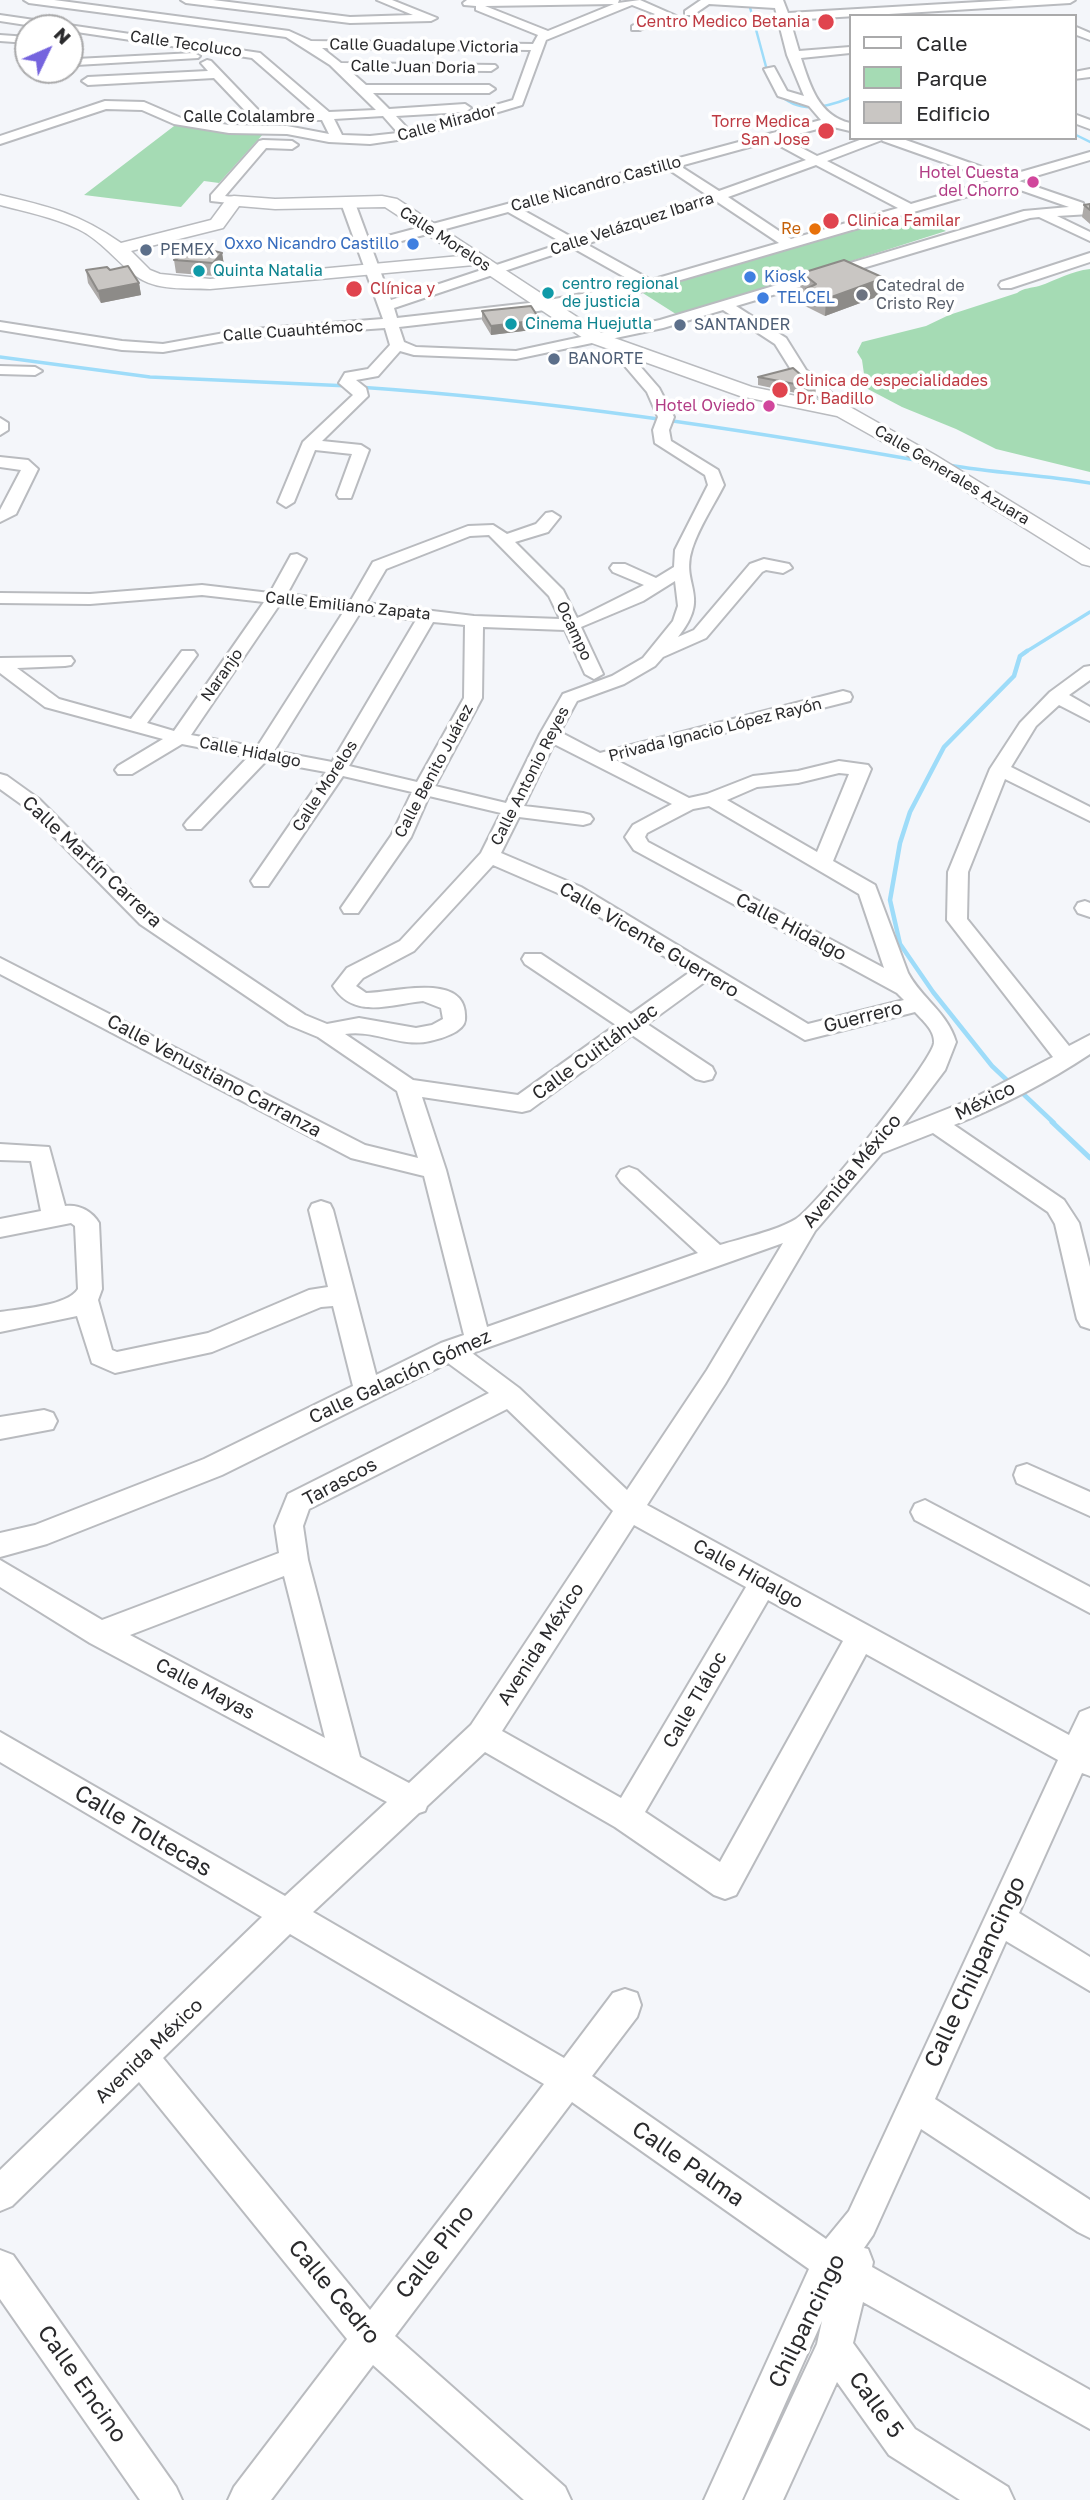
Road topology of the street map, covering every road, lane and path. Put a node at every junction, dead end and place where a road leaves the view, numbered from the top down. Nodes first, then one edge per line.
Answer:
1 (29, 0) edge
2 (186, 0) edge
3 (382, 0) edge
4 (631, 0) edge
5 (850, 0) edge
6 (1055, 0) edge
7 (1070, 0) edge
8 (464, 1) edge
9 (508, 1) edge
10 (567, 1) edge
11 (1023, 1) edge
12 (912, 4) edge
13 (780, 7) edge
14 (321, 12) junction
15 (859, 12) junction
16 (689, 13) dead end
17 (664, 14) junction
18 (1046, 14) edge
19 (677, 19) dead end
20 (636, 28) dead end
21 (84, 30) edge
22 (1076, 30) edge
23 (497, 33) dead end
24 (289, 34) junction
25 (546, 34) junction
26 (1090, 37) edge
27 (156, 40) junction
28 (84, 44) edge
29 (311, 44) junction
30 (191, 45) junction
31 (495, 46) junction
32 (536, 47) junction
33 (848, 51) edge
34 (793, 55) junction
35 (201, 56) junction
36 (84, 58) edge
37 (335, 66) junction
38 (491, 67) junction
39 (770, 69) dead end
40 (216, 74) junction
41 (84, 75) edge
42 (88, 81) junction
43 (361, 89) junction
44 (489, 89) junction
45 (814, 103) junction
46 (105, 105) junction
47 (486, 109) junction
48 (387, 114) junction
49 (257, 116) junction
50 (327, 117) junction
51 (172, 118) junction
52 (829, 121) junction
53 (848, 126) edge
54 (407, 135) junction
55 (772, 137) junction
56 (337, 138) junction
57 (0, 140) edge
58 (357, 140) junction
59 (871, 140) edge
60 (893, 140) edge
61 (1090, 156) edge
62 (816, 160) junction
63 (668, 164) junction
64 (1011, 180) junction
65 (718, 196) junction
66 (0, 200) edge
67 (1062, 200) junction
68 (234, 201) junction
69 (348, 203) junction
70 (510, 208) junction
71 (1090, 209) edge
72 (912, 210) junction
73 (1039, 212) junction
74 (431, 229) junction
75 (1090, 237) edge
76 (573, 243) junction
77 (791, 244) junction
78 (363, 247) junction
79 (118, 249) junction
80 (1090, 257) edge
81 (476, 260) junction
82 (372, 269) junction
83 (494, 270) junction
84 (649, 285) junction
85 (1006, 285) dead end
86 (547, 305) junction
87 (725, 305) junction
88 (386, 306) junction
89 (392, 324) junction
90 (0, 326) edge
91 (605, 342) junction
92 (400, 347) junction
93 (0, 370) edge
94 (35, 371) dead end
95 (843, 411) junction
96 (309, 445) junction
97 (0, 463) edge
98 (345, 495) dead end
99 (286, 502) dead end
100 (2, 517) edge
101 (552, 517) dead end
102 (499, 535) junction
103 (297, 559) dead end
104 (1090, 559) edge
105 (619, 568) dead end
106 (783, 568) dead end
107 (682, 569) junction
108 (658, 585) junction
109 (0, 598) edge
110 (276, 598) junction
111 (355, 608) junction
112 (428, 615) junction
113 (474, 621) junction
114 (570, 625) junction
115 (656, 653) junction
116 (188, 655) dead end
117 (65, 661) dead end
118 (0, 663) edge
119 (1090, 671) edge
120 (594, 674) dead end
121 (1057, 696) junction
122 (844, 697) dead end
123 (1090, 715) edge
124 (136, 726) junction
125 (549, 734) junction
126 (179, 738) junction
127 (262, 754) junction
128 (598, 759) junction
129 (338, 769) junction
130 (1000, 769) junction
131 (125, 770) dead end
132 (0, 780) edge
133 (422, 791) junction
134 (712, 799) junction
135 (687, 804) junction
136 (512, 810) junction
137 (1090, 815) edge
138 (583, 820) dead end
139 (194, 825) dead end
140 (490, 856) junction
141 (822, 864) junction
142 (261, 881) dead end
143 (351, 908) dead end
144 (533, 959) dead end
145 (0, 965) edge
146 (704, 972) junction
147 (913, 995) junction
148 (632, 1027) junction
149 (326, 1032) junction
150 (805, 1032) joint
151 (1090, 1043) edge
152 (1061, 1061) junction
153 (704, 1073) dead end
154 (407, 1087) junction
155 (936, 1124) junction
156 (874, 1147) junction
157 (0, 1152) edge
158 (434, 1170) junction
159 (629, 1177) dead end
160 (321, 1210) dead end
161 (67, 1217) junction
162 (806, 1225) junction
163 (0, 1228) edge
164 (715, 1255) junction
165 (341, 1296) junction
166 (85, 1300) junction
167 (1090, 1319) edge
168 (0, 1322) edge
169 (478, 1339) junction
170 (450, 1350) junction
171 (367, 1390) junction
172 (510, 1395) junction
173 (44, 1421) dead end
174 (0, 1428) edge
175 (1027, 1475) dead end
176 (1090, 1505) edge
177 (629, 1509) junction
178 (925, 1512) dead end
179 (0, 1545) edge
180 (294, 1560) junction
181 (0, 1572) edge
182 (763, 1583) junction
183 (1090, 1601) edge
184 (100, 1633) junction
185 (860, 1638) junction
186 (1090, 1722) edge
187 (482, 1735) junction
188 (0, 1746) edge
189 (1083, 1759) edge
190 (347, 1765) junction
191 (414, 1801) junction
192 (626, 1817) junction
193 (286, 1916) junction
194 (1000, 1919) junction
195 (1090, 1975) edge
196 (625, 2005) dead end
197 (142, 2059) junction
198 (569, 2080) junction
199 (914, 2105) junction
200 (0, 2194) edge
201 (1090, 2220) edge
202 (861, 2223) joint
203 (0, 2268) edge
204 (841, 2270) junction
205 (369, 2337) junction
206 (834, 2347) junction
207 (1090, 2410) edge
208 (163, 2500) edge
209 (247, 2500) edge
210 (552, 2500) edge
211 (723, 2500) edge
212 (763, 2500) edge
213 (994, 2500) edge

1 - 24 street
2 - 14 street
3 - 14 street
4 - 10 street
4 - 17 street
4 - 25 street
5 - 15 street
6 - 7 street
6 - 11 street
8 - 9 street
8 - 25 street
9 - 10 street
11 - 12 street
11 - 18 street
12 - 15 street
13 - 15 street
13 - 16 street
13 - 34 street
14 - 24 street
17 - 19 street
17 - 20 street
21 - 27 street, Calle Tecoluco
22 - 26 street
23 - 31 street
24 - 29 street
25 - 32 street
27 - 28 street
27 - 30 street, Calle Tecoluco
29 - 31 street, Calle Guadalupe Victoria
29 - 37 street
30 - 35 street
30 - 50 street, Calle Tecoluco
31 - 32 street, Calle Guadalupe Victoria
31 - 38 street
32 - 47 street, Calle Mirador
33 - 34 street
34 - 45 street
35 - 36 street
35 - 40 street
37 - 38 street, Calle Juan Doria
37 - 43 street
38 - 44 street
39 - 45 street
40 - 42 street
40 - 49 street
41 - 42 street
42 - 46 street
43 - 44 street
43 - 48 street
44 - 47 street
45 - 52 street
46 - 51 street
46 - 57 street
47 - 48 street, Calle Colalambre
47 - 54 street, Calle Mirador
48 - 50 street, Calle Colalambre
48 - 54 street
49 - 50 street, Calle Colalambre
49 - 51 street, Calle Colalambre
50 - 56 street, Calle Tecoluco
51 - 56 street, Calle Mirador
52 - 53 street
52 - 55 street, Calle Nicandro Castillo
54 - 58 street, Calle Mirador
55 - 62 street
55 - 63 street, Calle Nicandro Castillo
56 - 58 street, Calle Mirador
58 - 68 street
59 - 62 street, Calle Velázquez Ibarra
60 - 64 street
61 - 64 street, Calle Cuauhtémoc
62 - 65 street, Calle Velázquez Ibarra
62 - 72 street
63 - 65 street
63 - 70 street, Calle Nicandro Castillo
64 - 67 street
64 - 72 street, Calle Cuauhtémoc
65 - 76 street, Calle Velázquez Ibarra
65 - 77 street
66 - 79 main road
67 - 71 street
67 - 73 street
68 - 69 main road, Calle Morelos
68 - 79 main road
69 - 74 main road, Calle Morelos
69 - 78 street
70 - 74 street, Calle Nicandro Castillo
70 - 76 street
71 - 73 street
72 - 77 street, Calle Cuauhtémoc
73 - 75 street
73 - 87 street
74 - 78 street, Calle Nicandro Castillo
74 - 81 main road, Calle Morelos
76 - 83 street, Calle Velázquez Ibarra
76 - 84 street
77 - 84 street, Calle Cuauhtémoc
78 - 82 street
79 - 82 main road
80 - 85 street
81 - 82 main road
81 - 83 main road, Calle Morelos
82 - 88 street
83 - 86 main road, Calle Morelos
83 - 88 street, Calle Velázquez Ibarra
84 - 86 street, Calle Cuauhtémoc
86 - 89 street, Calle Cuauhtémoc
86 - 91 main road, Calle Morelos
87 - 91 street
87 - 95 street, Calle Generales Azuara
88 - 89 street
89 - 90 street, Calle Cuauhtémoc
89 - 92 street
91 - 92 street
91 - 95 main road, Calle Morelos
91 - 107 street, Calle Antonio Reyes
92 - 96 street
93 - 94 street
95 - 104 main road, Calle Generales Azuara
96 - 98 street
96 - 99 street
97 - 100 street
101 - 102 street
102 - 111 street
102 - 114 street, Ocampo
103 - 110 street, Naranjo
105 - 108 street
106 - 115 street
107 - 108 street, Calle Emiliano Zapata
107 - 115 street, Calle Antonio Reyes
108 - 114 street, Calle Emiliano Zapata
109 - 110 street, Calle Emiliano Zapata
110 - 111 street, Calle Emiliano Zapata
110 - 126 street, Naranjo
111 - 112 street, Calle Emiliano Zapata
111 - 127 street
112 - 113 street, Calle Emiliano Zapata
112 - 129 street, Calle Morelos
113 - 114 street, Calle Emiliano Zapata
113 - 133 street, Calle Benito Juárez
114 - 120 street, Ocampo
115 - 125 street, Calle Antonio Reyes
116 - 124 street
117 - 118 street
118 - 124 street, Calle Hidalgo
119 - 121 street
121 - 123 street
121 - 130 street
122 - 128 street, Privada Ignacio López Rayón
124 - 126 street, Calle Hidalgo
125 - 128 street, Privada Ignacio López Rayón
125 - 136 street, Calle Antonio Reyes
126 - 127 street, Calle Hidalgo
126 - 131 street, Naranjo
127 - 129 street, Calle Hidalgo
127 - 139 street
128 - 135 street
129 - 133 street, Calle Hidalgo
129 - 142 street, Calle Morelos
130 - 137 street
130 - 152 street
132 - 149 street, Calle Martín Carrera
133 - 136 street, Calle Hidalgo
133 - 143 street, Calle Benito Juárez
134 - 135 street
134 - 141 street
134 - 141 street
135 - 147 street, Calle Hidalgo
136 - 138 street, Calle Hidalgo
136 - 140 street, Calle Antonio Reyes
140 - 146 street, Calle Vicente Guerrero
140 - 149 street, Calle Antonio Reyes
141 - 147 street
144 - 148 street
145 - 158 street, Calle Venustiano Carranza
146 - 148 street, Calle Cuitláhuac
146 - 150 street, Calle Vicente Guerrero
147 - 150 street, Guerrero
147 - 156 street, Avenida México
148 - 153 street
148 - 154 street, Calle Cuitláhuac
149 - 154 street, Calle Cuitláhuac
151 - 152 street, México
152 - 155 street, México
154 - 158 street
155 - 156 street, México
155 - 167 street
156 - 162 street, Avenida México
157 - 161 street
158 - 169 street
159 - 164 street
160 - 165 street
161 - 163 street
161 - 166 street
162 - 164 street, Calle Galación Gómez
162 - 177 street, Avenida México
164 - 169 street, Calle Galación Gómez
165 - 166 street
165 - 171 street
166 - 168 street
169 - 170 street, Calle Galación Gómez
170 - 171 street, Calle Galación Gómez
170 - 172 street, Calle Hidalgo
171 - 179 street, Calle Galación Gómez
172 - 177 street, Calle Hidalgo
172 - 180 street, Tarascos
173 - 174 street
175 - 176 street
177 - 182 street, Calle Hidalgo
177 - 187 street, Avenida México
178 - 183 street
180 - 184 street
180 - 190 street, Tarascos
181 - 184 street, Calle Mayas
182 - 185 street, Calle Hidalgo
182 - 192 street, Calle Tláloc
184 - 190 street, Calle Mayas
185 - 189 street, Calle Hidalgo
185 - 192 street
186 - 189 street, Calle Chilpancingo
187 - 191 street, Avenida México
187 - 192 street
188 - 193 street, Calle Toltecas
189 - 194 street, Calle Chilpancingo
190 - 191 street, Calle Mayas
191 - 193 street, Avenida México
193 - 197 street, Avenida México
193 - 198 street, Calle Palma
194 - 195 street
194 - 199 street, Calle Chilpancingo
196 - 198 street, Calle Pino
197 - 200 street, Avenida México
197 - 205 street, Calle Cedro
198 - 204 street, Calle Palma
198 - 205 street, Calle Pino
199 - 201 street
199 - 202 street, Calle Chilpancingo
202 - 204 street, Chilpancingo
203 - 208 street, Calle Encino
204 - 206 street, Chilpancingo
204 - 207 street, Calle Palma
204 - 211 street, Chilpancingo
205 - 209 street, Calle Pino
205 - 210 street, Calle Cedro
206 - 212 street, Chilpancingo
206 - 213 street, Calle 5

